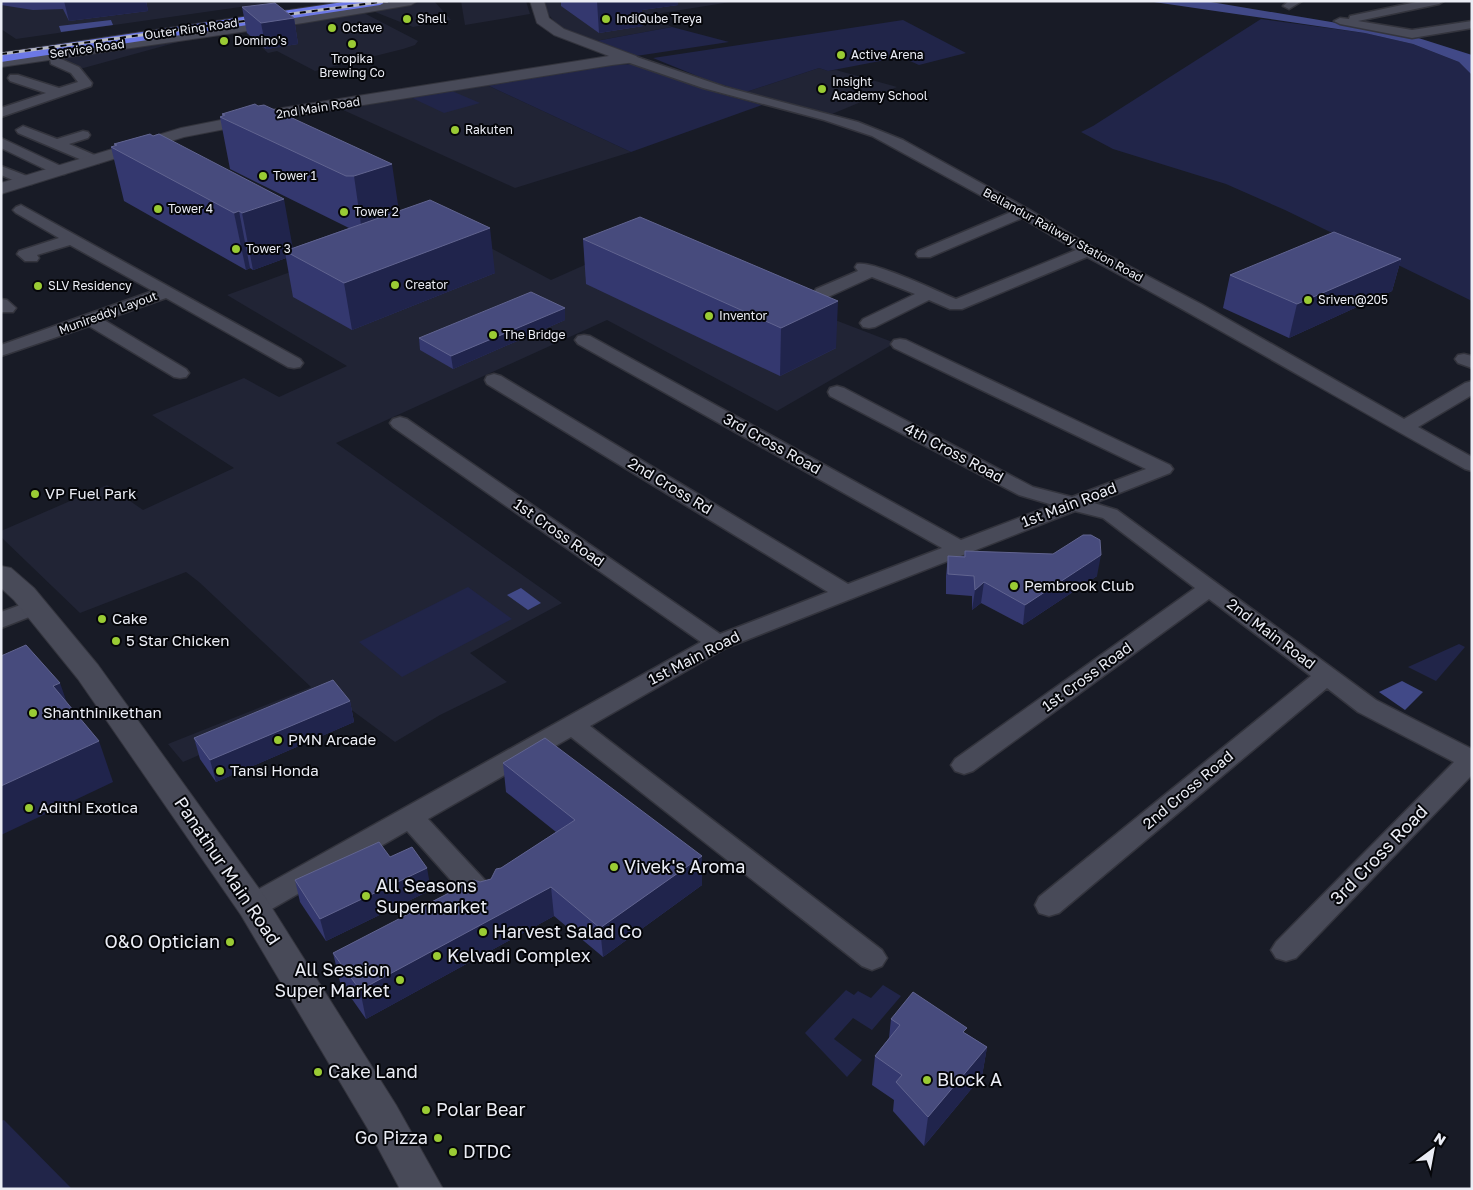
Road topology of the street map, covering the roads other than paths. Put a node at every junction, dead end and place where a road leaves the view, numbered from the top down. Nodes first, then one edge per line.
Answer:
1 (300, 1) edge
2 (337, 1) edge
3 (380, 1) edge
4 (411, 1) edge
5 (537, 1) edge
6 (1439, 1) edge
7 (1472, 24) edge
8 (85, 40) junction
9 (7, 45) edge
10 (1, 52) edge
11 (55, 54) junction
12 (1, 58) edge
13 (631, 59) junction
14 (1, 62) edge
15 (14, 78) dead end
16 (57, 92) junction
17 (1, 113) edge
18 (23, 130) dead end
19 (82, 135) dead end
20 (1, 142) edge
21 (56, 144) junction
22 (94, 160) junction
23 (1, 170) edge
24 (60, 170) junction
25 (27, 181) junction
26 (1, 190) edge
27 (21, 210) dead end
28 (1023, 212) junction
29 (72, 238) junction
30 (1088, 251) junction
31 (924, 254) dead end
32 (31, 258) dead end
33 (168, 292) junction
34 (822, 293) edge
35 (928, 294) junction
36 (90, 320) junction
37 (869, 322) dead end
38 (584, 340) dead end
39 (900, 344) dead end
40 (1, 351) edge
41 (294, 363) dead end
42 (180, 373) dead end
43 (494, 380) dead end
44 (1472, 386) edge
45 (837, 392) dead end
46 (400, 423) dead end
47 (1404, 427) junction
48 (1472, 465) edge
49 (1075, 503) junction
50 (960, 548) junction
51 (1, 574) edge
52 (1209, 588) junction
53 (846, 593) junction
54 (34, 607) junction
55 (1, 621) edge
56 (718, 643) junction
57 (1326, 676) junction
58 (572, 725) junction
59 (1472, 760) edge
60 (964, 765) dead end
61 (410, 817) junction
62 (484, 898) edge
63 (1049, 905) dead end
64 (253, 906) junction
65 (1286, 950) dead end
66 (872, 958) dead end
67 (422, 1189) edge

1 - 8 street, Service Road
2 - 8 highway, Outer Ring Road
3 - 8 highway, Outer Ring Road
4 - 8 street, Service Road
5 - 13 street
6 - 7 street
8 - 9 highway, Outer Ring Road
8 - 10 highway
8 - 11 street, Service Road
8 - 12 highway, Outer Ring Road
11 - 14 street, Service Road
11 - 16 street
13 - 22 street, 2nd Main Road
13 - 28 street, Bellandur Railway Station Road
15 - 16 street
16 - 17 street
18 - 21 street
19 - 21 street
20 - 24 street
21 - 22 street
22 - 24 street, 2nd Main Road
23 - 25 street
24 - 25 street, 2nd Main Road
25 - 26 street, 2nd Main Road
27 - 29 street, Munireddy Layout
28 - 30 street, Bellandur Railway Station Road
28 - 31 street
29 - 32 street
29 - 33 street, Munireddy Layout
30 - 35 street
30 - 47 street, Bellandur Railway Station Road
33 - 36 street, Munireddy Layout
33 - 41 street
34 - 35 street
35 - 37 street
36 - 40 street, Munireddy Layout
36 - 42 street
38 - 50 street, 3rd Cross Road
39 - 49 street, 1st Main Road
43 - 53 street, 2nd Cross Rd
44 - 47 street
45 - 49 street, 4th Cross Road
46 - 56 street, 1st Cross Road
47 - 48 street, Bellandur Railway Station Road
49 - 50 street, 1st Main Road
49 - 52 street, 2nd Main Road
50 - 53 street, 1st Main Road
51 - 54 street, Panathur Main Road
52 - 57 street, 2nd Main Road
52 - 60 street, 1st Cross Road
53 - 56 street, 1st Main Road
54 - 55 street
54 - 64 street, Panathur Main Road
56 - 58 street, 1st Main Road
57 - 59 street, 2nd Main Road
57 - 63 street, 2nd Cross Road
58 - 61 street, 1st Main Road
58 - 66 street
59 - 65 street, 3rd Cross Road
61 - 62 street
61 - 64 street, 1st Main Road
64 - 67 street, Panathur Main Road

